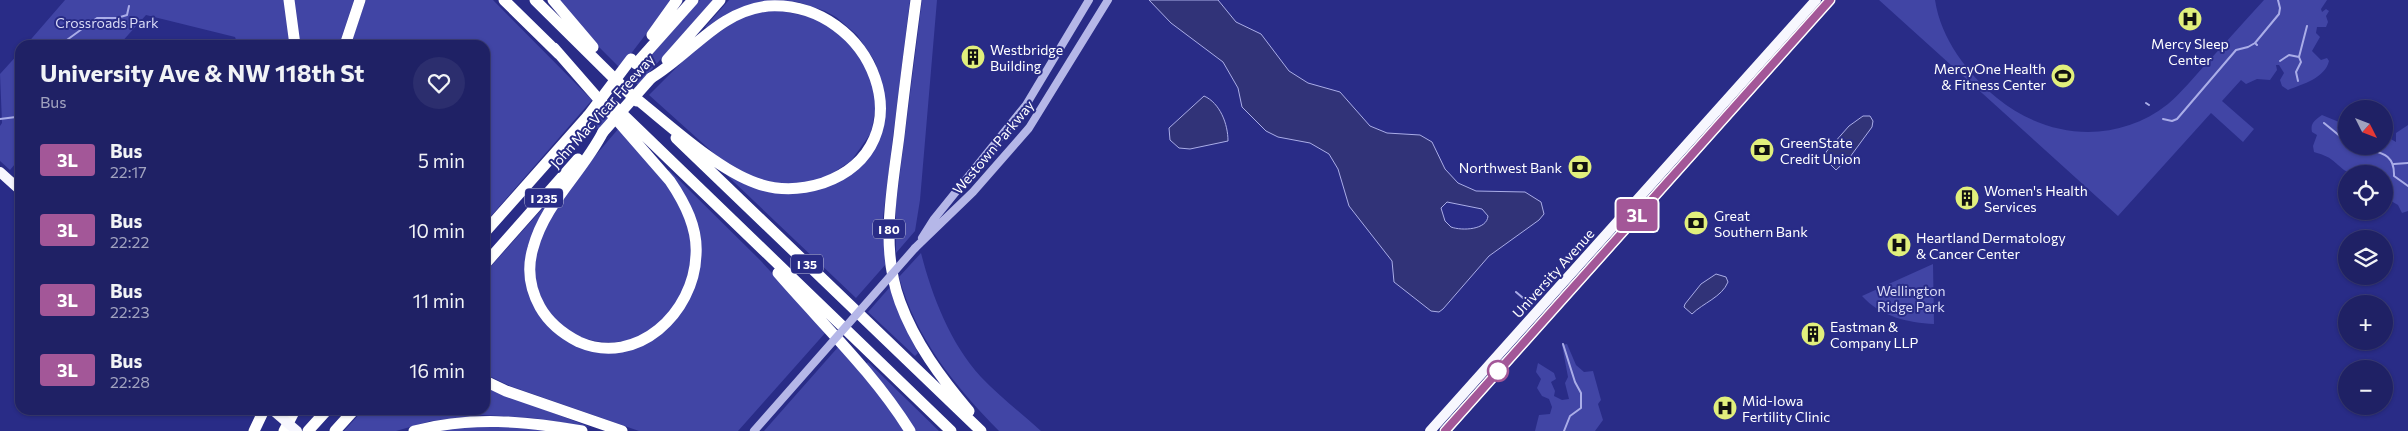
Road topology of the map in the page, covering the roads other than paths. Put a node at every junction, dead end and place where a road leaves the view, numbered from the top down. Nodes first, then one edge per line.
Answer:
1 (289, 0) edge
2 (360, 0) edge
3 (504, 0) edge
4 (535, 0) edge
5 (553, 0) edge
6 (677, 0) edge
7 (693, 0) edge
8 (720, 0) edge
9 (916, 0) edge
10 (1089, 0) edge
11 (1108, 0) edge
12 (1816, 0) edge
13 (1830, 0) edge
14 (294, 40) edge
15 (347, 40) edge
16 (554, 48) junction
17 (634, 61) junction
18 (612, 75) junction
19 (651, 78) junction
20 (633, 96) junction
21 (603, 132) junction
22 (0, 172) edge
23 (15, 186) edge
24 (490, 226) edge
25 (738, 226) junction
26 (915, 248) junction
27 (490, 258) edge
28 (490, 383) edge
29 (262, 415) edge
30 (278, 415) edge
31 (292, 415) edge
32 (322, 415) edge
33 (349, 415) edge
34 (254, 431) edge
35 (284, 431) edge
36 (297, 431) edge
37 (308, 431) edge
38 (335, 431) edge
39 (414, 431) edge
40 (582, 431) edge
41 (622, 431) edge
42 (754, 431) edge
43 (910, 431) edge
44 (951, 431) edge
45 (981, 431) edge
46 (986, 431) edge
47 (1430, 431) edge
48 (1445, 431) edge

1 - 14 highway
2 - 15 highway
3 - 16 highway, I 35
4 - 18 highway, I 35
5 - 18 highway
6 - 17 highway
7 - 17 highway, John MacVicar Freeway / I 235
8 - 19 highway, John MacVicar Freeway / I 235
9 - 46 highway, I 80
10 - 26 street, Westown Parkway
11 - 26 street, Westown Parkway
12 - 47 main road, University Avenue
13 - 48 main road, University Avenue
16 - 21 highway
16 - 25 highway, I 35
17 - 24 highway, John MacVicar Freeway / I 235, bridge
18 - 20 highway, I 35
19 - 20 highway
19 - 21 highway, John MacVicar Freeway / I 235, bridge
20 - 45 highway, I 35
21 - 27 highway, John MacVicar Freeway / I 235
22 - 23 main road
25 - 43 highway
25 - 44 highway, I 35
26 - 42 street, Westown Parkway, bridge
28 - 41 highway
29 - 34 highway
30 - 36 main road, bridge
31 - 35 highway
32 - 37 highway
33 - 38 highway
39 - 40 highway

